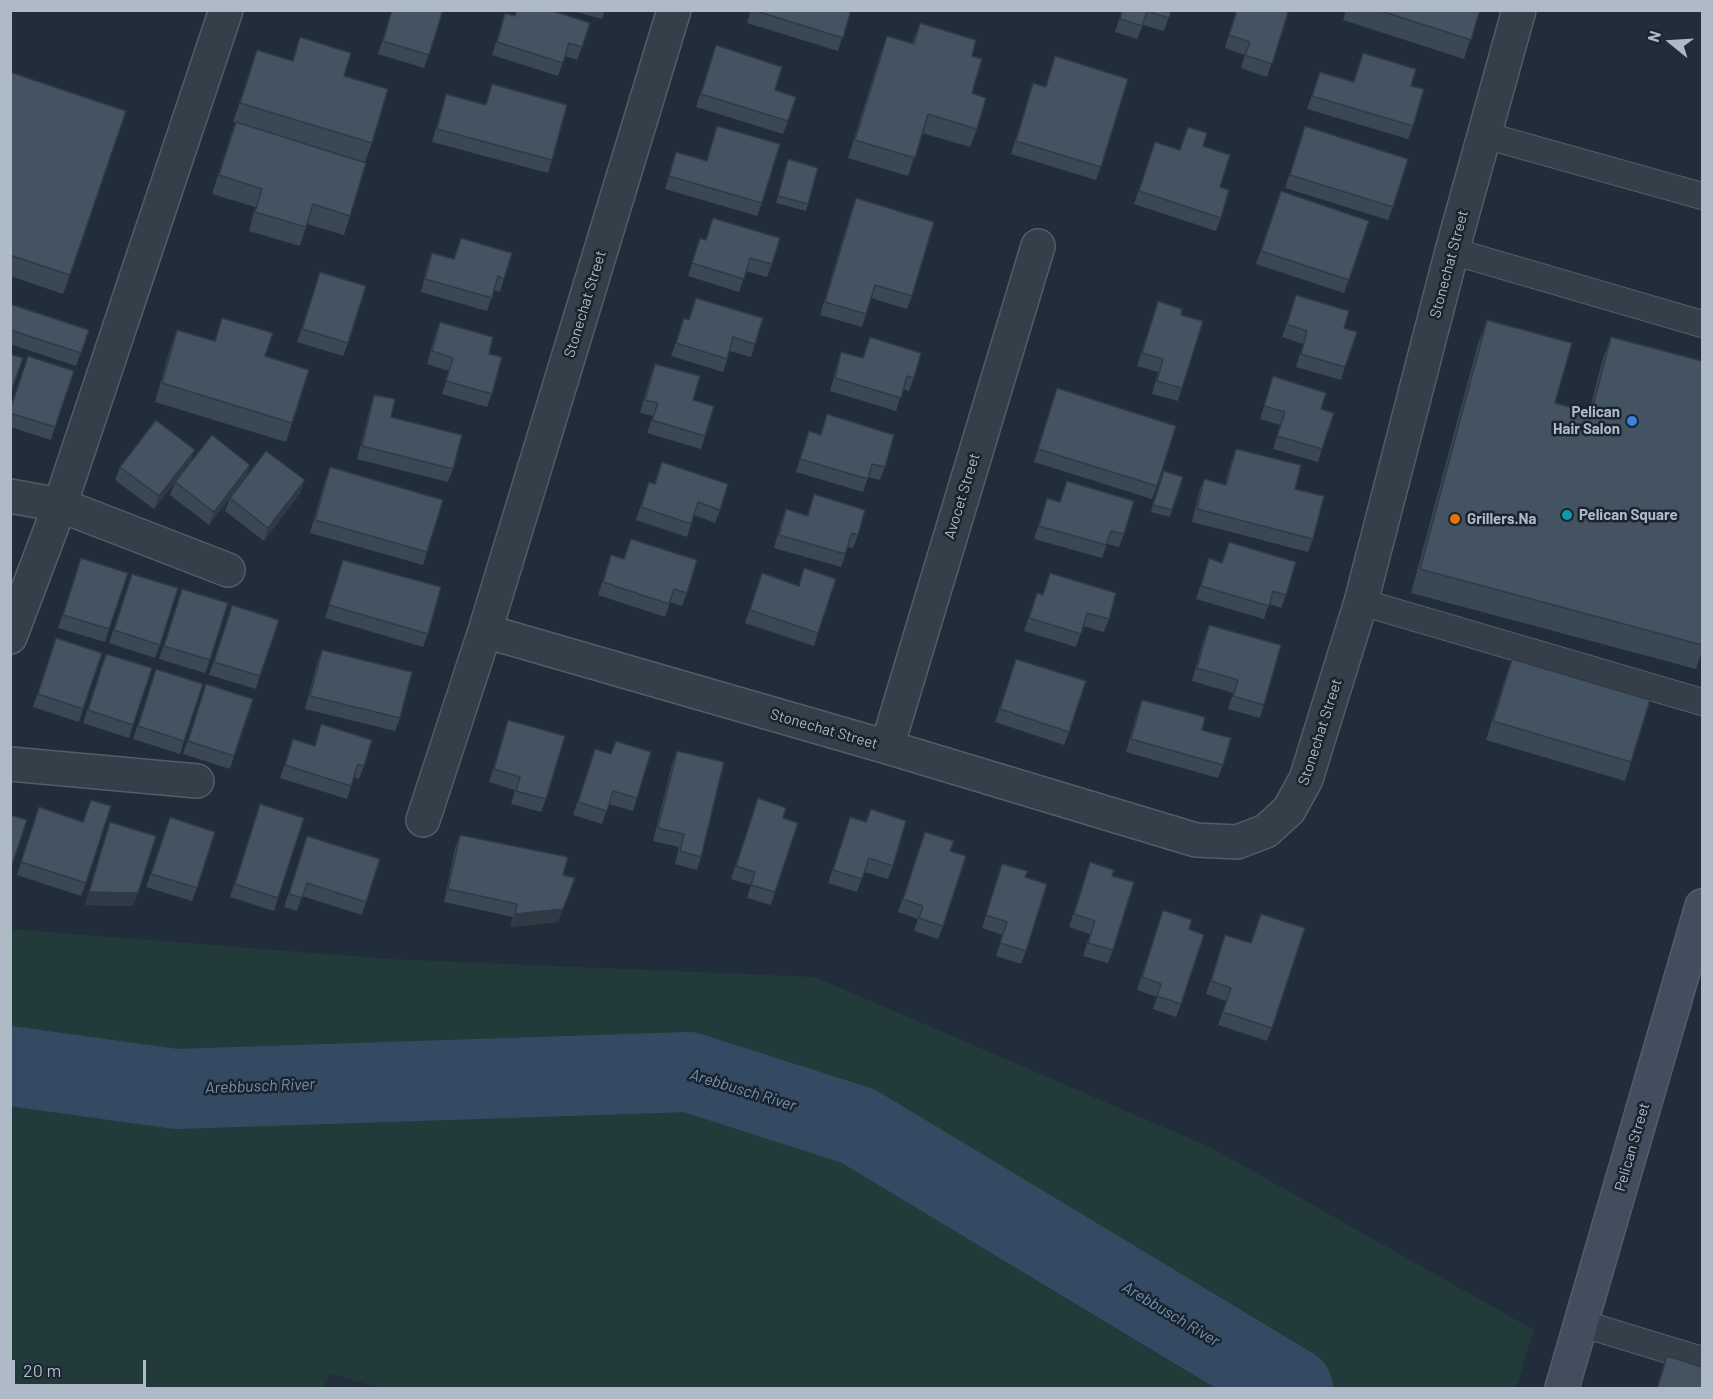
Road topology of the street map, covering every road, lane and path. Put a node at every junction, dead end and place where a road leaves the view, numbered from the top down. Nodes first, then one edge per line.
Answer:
1 (226, 10) edge
2 (674, 10) edge
3 (1519, 10) edge
4 (1484, 135) junction
5 (1702, 196) edge
6 (1038, 246) dead end
7 (1452, 251) junction
8 (1702, 324) edge
9 (10, 496) edge
10 (60, 506) junction
11 (228, 570) dead end
12 (1361, 602) junction
13 (485, 631) junction
14 (10, 637) edge
15 (1702, 702) edge
16 (887, 747) junction
17 (10, 764) edge
18 (197, 781) dead end
19 (423, 820) dead end
20 (1702, 906) edge
21 (1580, 1323) junction
22 (1702, 1359) edge
23 (1562, 1389) edge

1 - 10 street
2 - 13 street, Stonechat Street
3 - 4 street, Stonechat Street
4 - 5 lane
4 - 7 street, Stonechat Street
6 - 16 street, Avocet Street
7 - 8 lane
7 - 12 street, Stonechat Street
9 - 10 street
10 - 11 street
10 - 14 street
12 - 15 lane
12 - 16 street, Stonechat Street
13 - 16 street, Stonechat Street
13 - 19 street, Stonechat Street
17 - 18 street
20 - 21 street, Pelican Street
21 - 22 lane
21 - 23 street, Pelican Street

